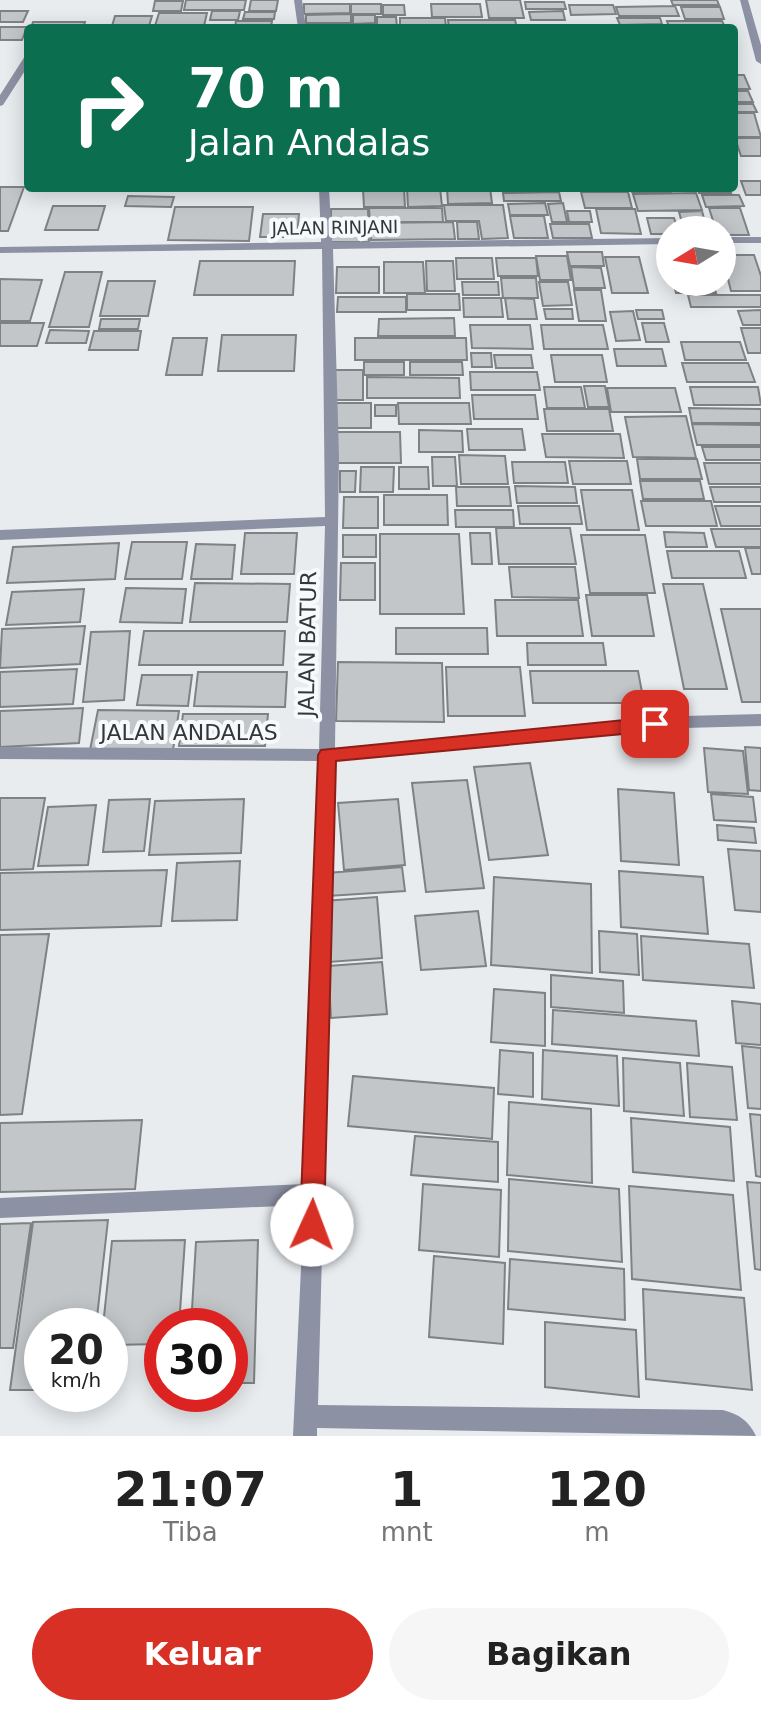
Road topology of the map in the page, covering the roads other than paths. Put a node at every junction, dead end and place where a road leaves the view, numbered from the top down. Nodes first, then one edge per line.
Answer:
1 (298, 0) edge
2 (744, 0) edge
3 (301, 24) edge
4 (761, 61) edge
5 (24, 64) edge
6 (0, 103) edge
7 (324, 192) edge
8 (736, 240) edge
9 (761, 240) edge
10 (656, 241) edge
11 (328, 246) junction
12 (0, 250) edge
13 (331, 521) junction
14 (0, 535) edge
15 (761, 720) edge
16 (0, 753) edge
17 (327, 755) junction
18 (313, 1194) junction
19 (0, 1208) edge
20 (305, 1426) edge
21 (744, 1436) edge

1 - 3 street
2 - 4 street
5 - 6 street
7 - 11 street, JALAN BATUR
8 - 9 street
10 - 11 street, JALAN RINJANI
11 - 12 street, JALAN RINJANI
11 - 13 street, JALAN BATUR
13 - 14 street
13 - 17 street, JALAN BATUR
15 - 17 street, JALAN ANDALAS
16 - 17 street, JALAN ANDALAS
17 - 18 street, JALAN BATUR
18 - 19 street
18 - 20 street, JALAN BATUR
20 - 21 street

